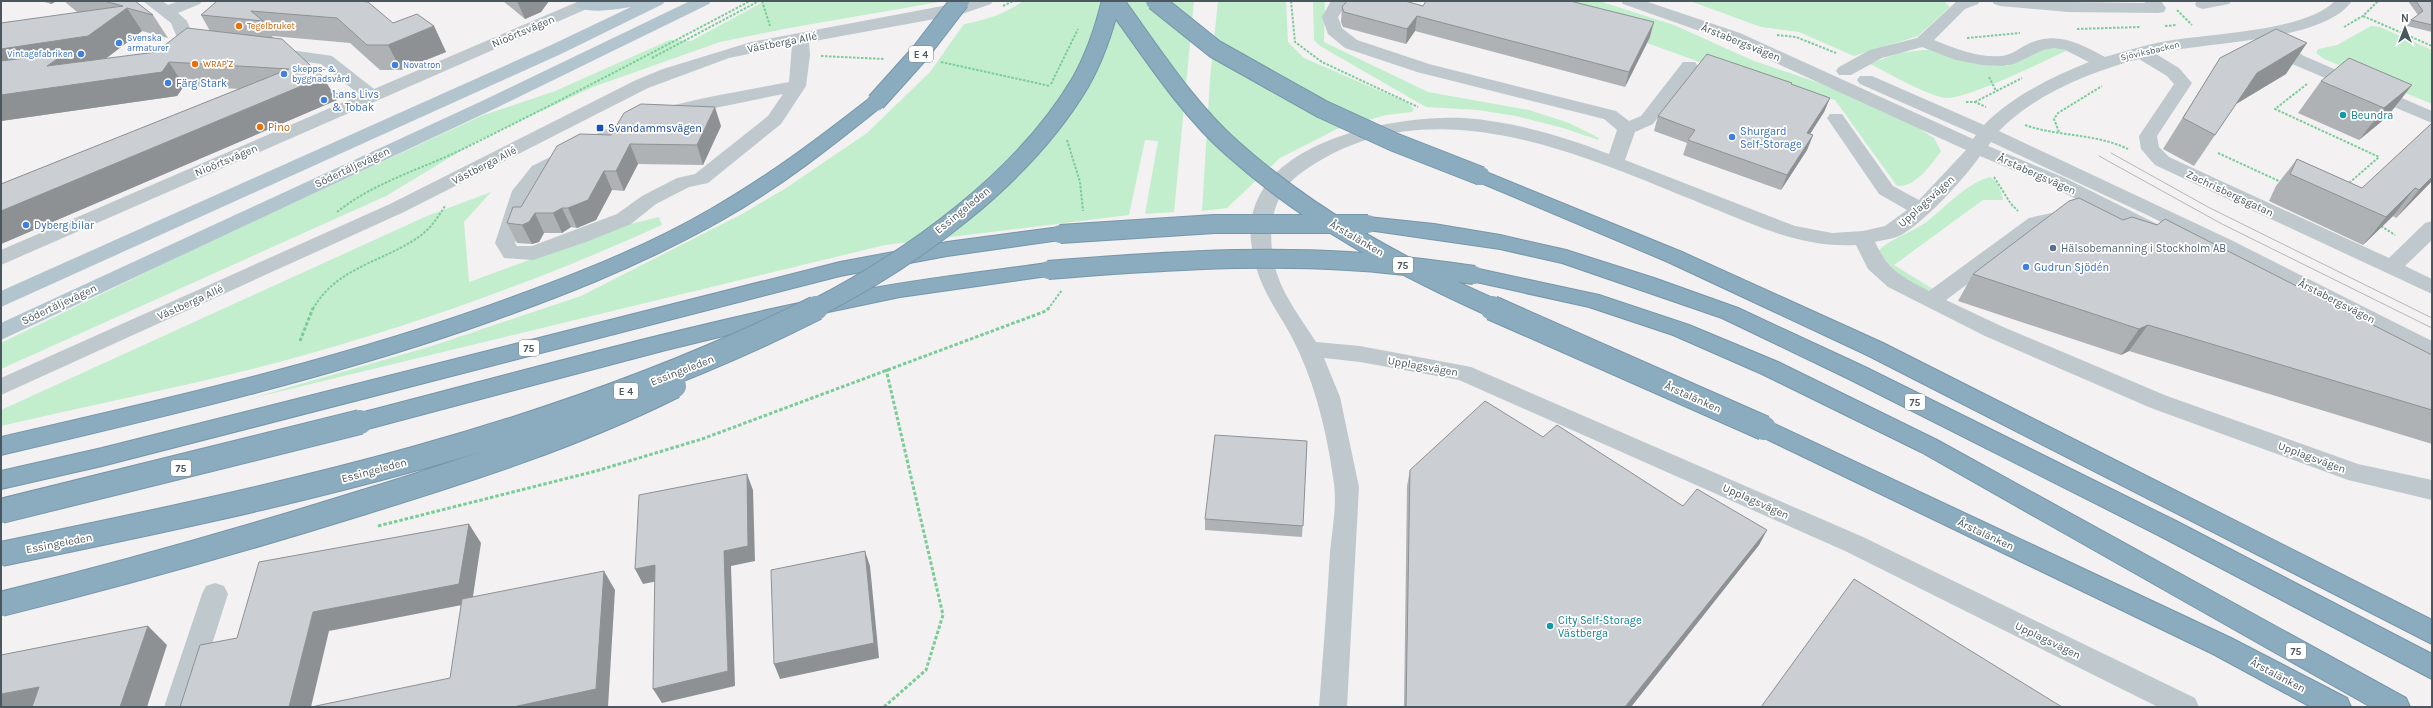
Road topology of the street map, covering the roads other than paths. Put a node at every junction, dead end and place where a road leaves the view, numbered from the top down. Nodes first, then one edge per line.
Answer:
1 (151, 1) edge
2 (194, 1) edge
3 (640, 1) edge
4 (657, 1) edge
5 (703, 1) edge
6 (960, 1) edge
7 (985, 1) edge
8 (1112, 1) edge
9 (1155, 1) edge
10 (1341, 1) edge
11 (1629, 1) edge
12 (1646, 1) edge
13 (1972, 1) edge
14 (2000, 1) edge
15 (2152, 1) edge
16 (2223, 1) edge
17 (2339, 2) edge
18 (580, 3) edge
19 (2203, 4) dead end
20 (166, 12) junction
21 (2259, 33) junction
22 (800, 38) junction
23 (1923, 42) junction
24 (188, 47) edge
25 (255, 50) edge
26 (2140, 52) junction
27 (2103, 63) junction
28 (1689, 66) dead end
29 (1850, 68) junction
30 (798, 86) junction
31 (372, 96) junction
32 (1836, 118) dead end
33 (2432, 118) edge
34 (1627, 129) junction
35 (1983, 140) junction
36 (1614, 162) junction
37 (1921, 209) junction
38 (2085, 220) edge
39 (2432, 228) edge
40 (1864, 238) junction
41 (2169, 239) edge
42 (2198, 254) edge
43 (1, 258) edge
44 (2219, 265) edge
45 (2391, 268) junction
46 (2432, 287) edge
47 (1, 300) edge
48 (1930, 302) junction
49 (1, 332) edge
50 (1309, 349) junction
51 (732, 350) junction
52 (2432, 350) edge
53 (1, 387) edge
54 (1, 446) edge
55 (1, 480) edge
56 (2432, 490) edge
57 (1, 511) edge
58 (1, 554) edge
59 (215, 594) dead end
60 (1, 604) edge
61 (2432, 633) edge
62 (2432, 667) edge
63 (178, 707) edge
64 (1333, 707) edge
65 (2185, 707) edge
66 (2337, 707) edge
67 (2396, 707) edge

1 - 20 street
2 - 20 street
3 - 18 main road
4 - 47 main road, Södertäljevägen
5 - 49 main road, Södertäljevägen
6 - 54 highway, E 4, bridge
7 - 22 street, Västberga Allé
8 - 51 highway, Essingeleden / E 4, bridge
8 - 66 highway, Årstalänken / 75, bridge
9 - 61 highway, bridge
10 - 34 street
11 - 35 street, Årstabergsvägen
12 - 29 street, Årstabergsvägen
13 - 23 street
14 - 15 street
16 - 19 street
17 - 21 street, Sjöviksbacken
18 - 31 street, Nioörtsvägen
20 - 24 street
21 - 26 street, Sjöviksbacken
21 - 33 street
22 - 30 street
22 - 53 street, Västberga Allé
23 - 27 street
23 - 29 street
25 - 31 street
26 - 27 street, Sjöviksbacken
26 - 45 street, Zachrisbergsgatan
27 - 35 street, Sjöviksbacken
28 - 34 street
29 - 35 street, Årstabergsvägen
30 - 30 street
31 - 43 street, Nioörtsvägen
32 - 37 street
34 - 36 street
35 - 37 street, Upplagsvägen
35 - 41 street, Årstabergsvägen
35 - 52 street, Årstabergsvägen
36 - 40 street, Upplagsvägen
36 - 50 street, Upplagsvägen
37 - 40 street, Upplagsvägen
38 - 48 street
39 - 45 street
40 - 48 street, Upplagsvägen
42 - 44 street
45 - 46 street, Zachrisbergsgatan
48 - 56 street, Upplagsvägen
50 - 64 street, Upplagsvägen
50 - 65 street, Upplagsvägen
51 - 58 highway, Essingeleden / E 4, bridge
51 - 60 highway, bridge
55 - 62 highway, 75, bridge
57 - 67 highway, 75, bridge
59 - 63 street

